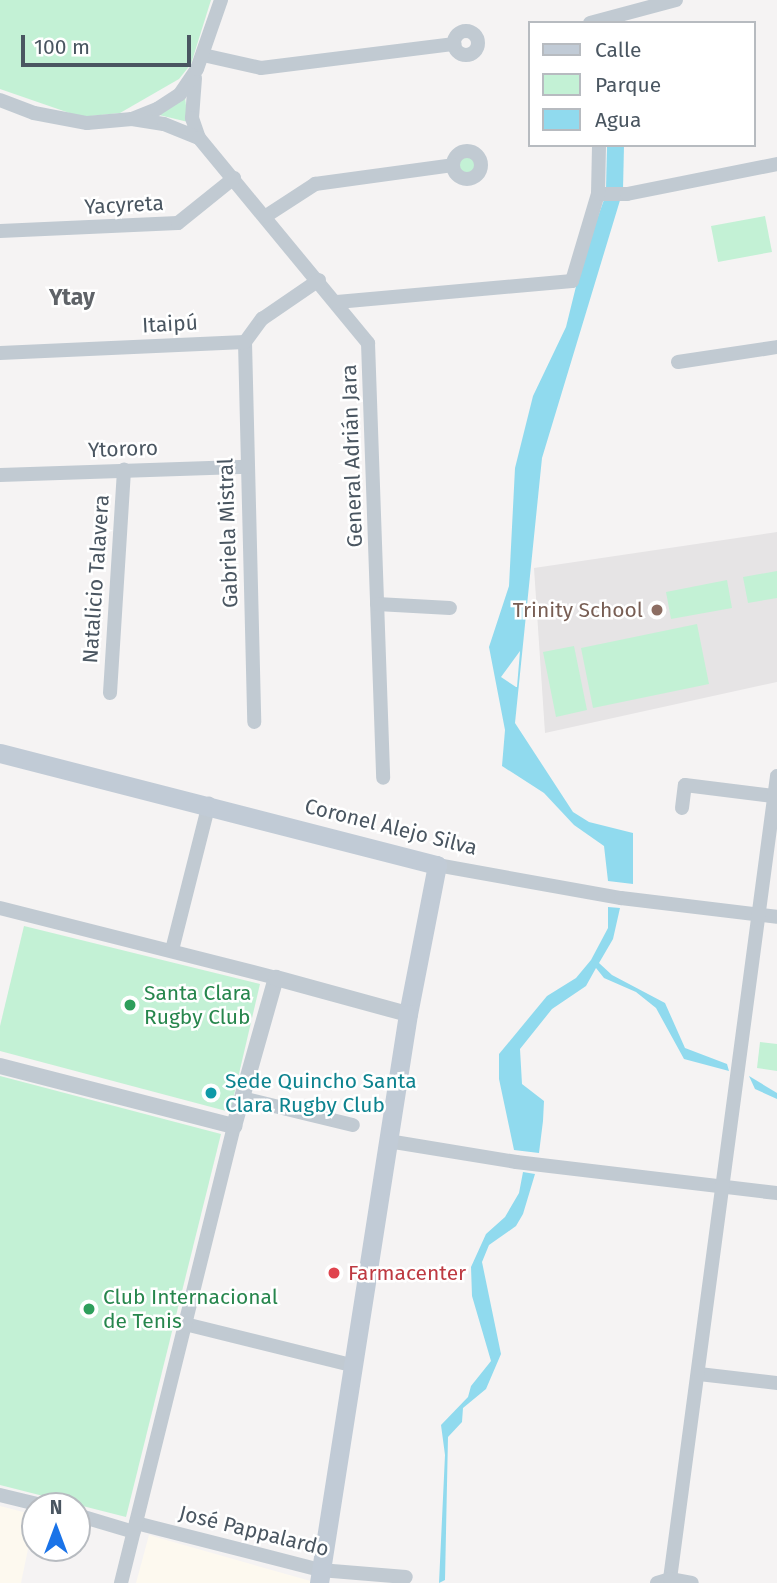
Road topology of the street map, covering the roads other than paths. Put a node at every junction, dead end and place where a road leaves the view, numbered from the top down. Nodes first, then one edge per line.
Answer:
1 (221, 0) edge
2 (676, 0) edge
3 (631, 4) edge
4 (594, 21) edge
5 (455, 44) dead end
6 (203, 55) junction
7 (197, 69) junction
8 (0, 100) edge
9 (132, 119) junction
10 (199, 138) junction
11 (599, 147) edge
12 (777, 164) edge
13 (453, 166) dead end
14 (234, 177) junction
15 (599, 194) junction
16 (267, 216) junction
17 (0, 231) edge
18 (319, 280) junction
19 (337, 302) junction
20 (245, 342) junction
21 (777, 346) edge
22 (0, 353) edge
23 (678, 362) dead end
24 (247, 467) junction
25 (124, 469) junction
26 (0, 475) edge
27 (377, 604) junction
28 (450, 608) dead end
29 (110, 692) dead end
30 (254, 722) dead end
31 (0, 753) edge
32 (777, 776) edge
33 (383, 778) dead end
34 (773, 796) junction
35 (209, 804) junction
36 (682, 808) dead end
37 (437, 865) junction
38 (0, 908) edge
39 (758, 914) junction
40 (777, 917) edge
41 (172, 950) junction
42 (276, 978) junction
43 (408, 1014) junction
44 (0, 1066) edge
45 (242, 1098) junction
46 (353, 1125) dead end
47 (234, 1126) junction
48 (388, 1141) junction
49 (723, 1187) junction
50 (777, 1193) edge
51 (185, 1324) junction
52 (351, 1365) junction
53 (699, 1374) junction
54 (777, 1383) edge
55 (0, 1495) edge
56 (21, 1500) edge
57 (91, 1518) edge
58 (135, 1527) junction
59 (320, 1577) edge
60 (406, 1577) dead end
61 (664, 1581) edge
62 (121, 1583) edge
63 (692, 1583) edge

1 - 6 street
2 - 3 street
3 - 4 street
5 - 6 street
6 - 7 street
7 - 9 street
7 - 10 street
8 - 9 street, General Adrián Jara
9 - 10 street, General Adrián Jara
10 - 14 street, General Adrián Jara
11 - 15 street
12 - 15 street
13 - 16 street
14 - 16 street, General Adrián Jara
14 - 17 street, Yacyreta
15 - 19 street
16 - 18 street, General Adrián Jara
18 - 19 street, General Adrián Jara
18 - 20 street
19 - 27 street, General Adrián Jara
20 - 22 street, Itaipú
20 - 24 street, Gabriela Mistral
21 - 23 street
24 - 25 street, Ytororo
24 - 30 street, Gabriela Mistral
25 - 26 street, Ytororo
25 - 29 street, Natalicio Talavera
27 - 28 street
27 - 33 street, General Adrián Jara
31 - 35 main road, Coronel Alejo Silva
32 - 34 street
34 - 36 street
34 - 39 street
35 - 37 main road, Coronel Alejo Silva
35 - 41 street
37 - 39 street, Coronel Alejo Silva
37 - 43 main road
38 - 41 street
39 - 40 street, Coronel Alejo Silva
39 - 49 street
41 - 42 street
42 - 43 street
42 - 45 street
43 - 48 main road
44 - 47 street
45 - 46 street
45 - 47 street
47 - 51 street
48 - 49 street
48 - 52 main road
49 - 50 street
49 - 53 street
51 - 52 street
51 - 58 street
52 - 59 main road
53 - 54 street
53 - 61 street
55 - 56 street
57 - 58 street, José Pappalardo
58 - 59 street, José Pappalardo
58 - 62 street
59 - 60 street, José Pappalardo
61 - 63 street

